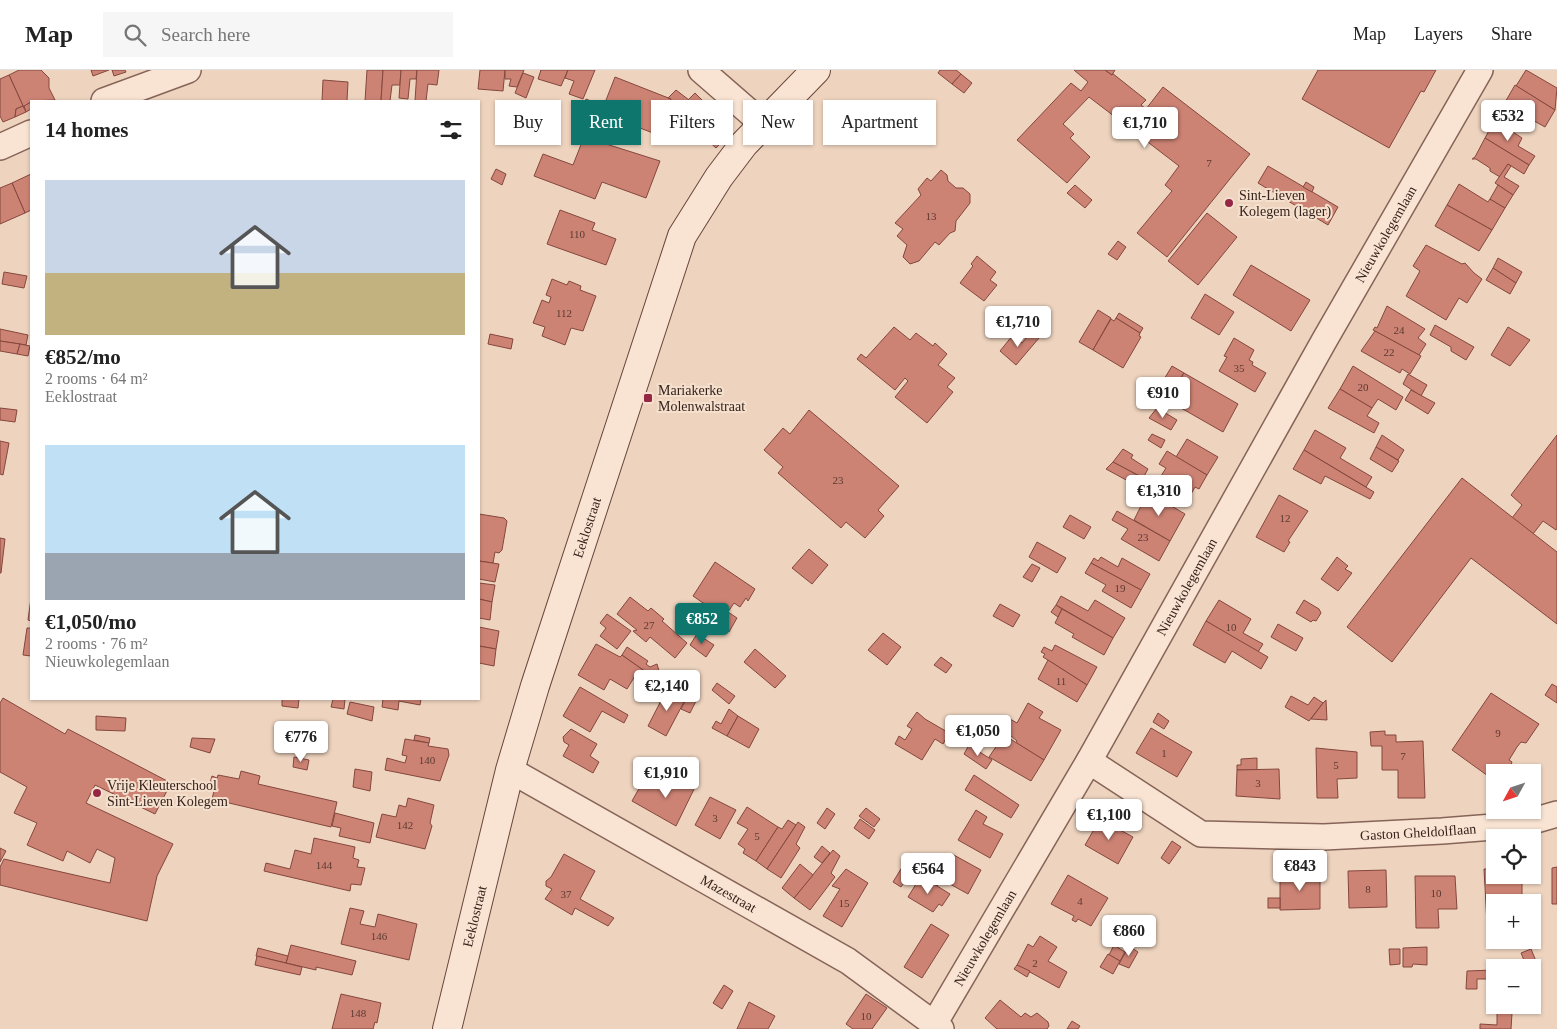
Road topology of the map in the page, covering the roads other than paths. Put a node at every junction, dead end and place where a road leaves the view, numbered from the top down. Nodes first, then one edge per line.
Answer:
1 (188, 70) edge
2 (701, 70) edge
3 (816, 70) edge
4 (1480, 70) edge
5 (107, 100) edge
6 (787, 100) edge
7 (743, 107) edge
8 (30, 134) edge
9 (746, 145) edge
10 (0, 148) edge
11 (1089, 761) junction
12 (510, 770) junction
13 (1557, 814) edge
14 (937, 1026) edge
15 (447, 1029) edge

1 - 5 street
2 - 7 street
3 - 6 street, Eeklostraat
4 - 11 street, Nieuwkolegemlaan
8 - 10 street
9 - 12 street, Eeklostraat
11 - 13 street, Gaston Gheldolflaan
11 - 14 street, Nieuwkolegemlaan
12 - 14 street, Mazestraat
12 - 15 street, Eeklostraat

